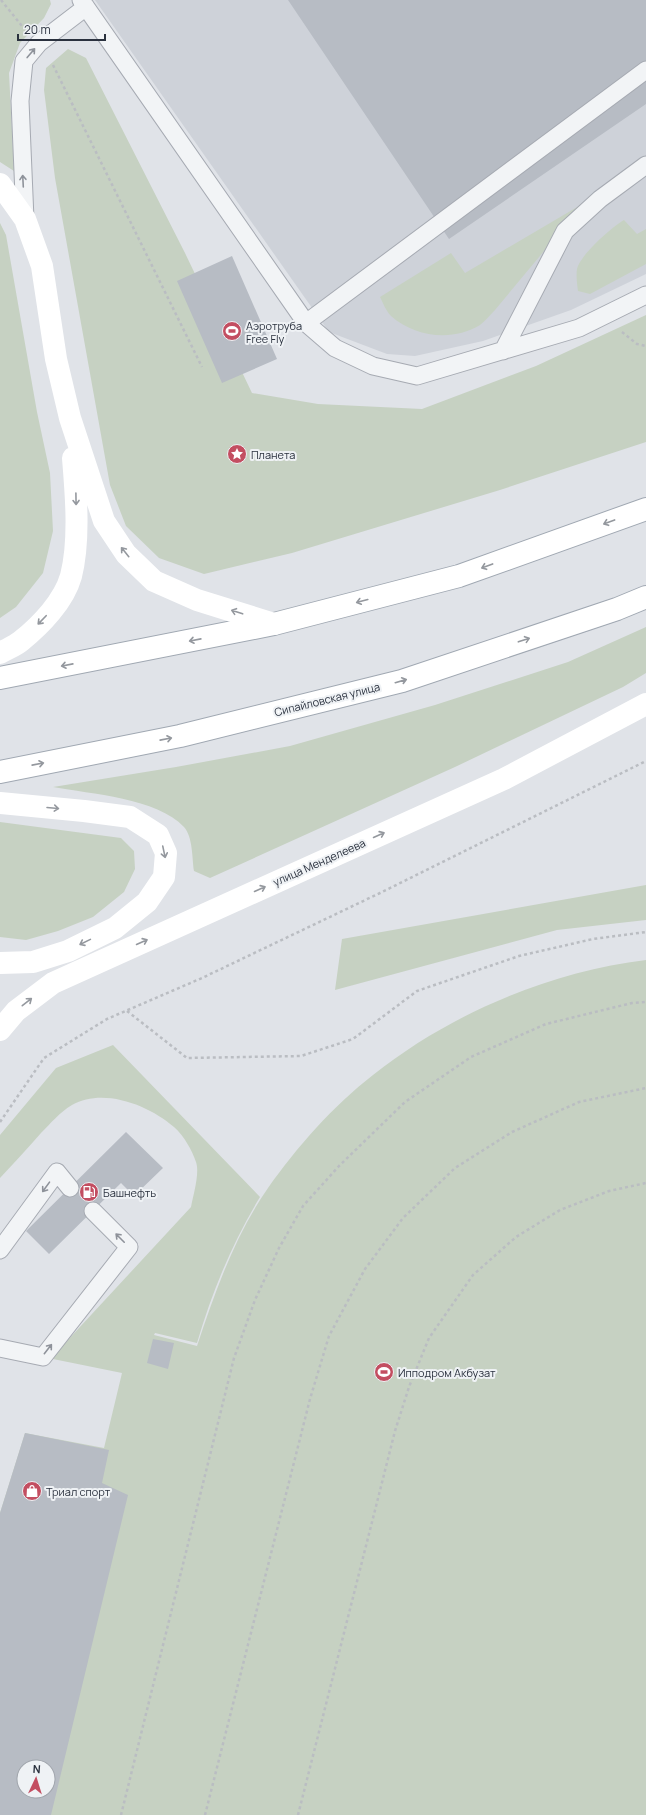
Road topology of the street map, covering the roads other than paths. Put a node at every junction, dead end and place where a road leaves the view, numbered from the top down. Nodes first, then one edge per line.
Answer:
1 (84, 4) edge
2 (646, 70) edge
3 (646, 165) edge
4 (0, 184) edge
5 (25, 220) junction
6 (646, 294) edge
7 (306, 323) junction
8 (503, 351) junction
9 (70, 418) junction
10 (646, 509) edge
11 (646, 597) edge
12 (274, 624) junction
13 (0, 653) edge
14 (0, 678) edge
15 (646, 704) edge
16 (0, 772) edge
17 (0, 803) edge
18 (0, 963) edge
19 (0, 1030) edge
20 (70, 1188) dead end
21 (93, 1211) dead end
22 (0, 1250) edge
23 (0, 1348) edge

5 -> 1 lane
1 - 7 lane
2 - 7 lane
3 - 8 lane
4 - 5 main road
5 - 9 main road
6 - 8 lane
7 - 8 lane
12 -> 9 main road
9 -> 13 main road
10 -> 12 main road
16 -> 11 main road, Сипайловская улица
12 -> 14 main road
19 -> 15 main road, улица Менделеева
17 -> 18 main road
20 -> 22 lane
23 -> 21 lane

